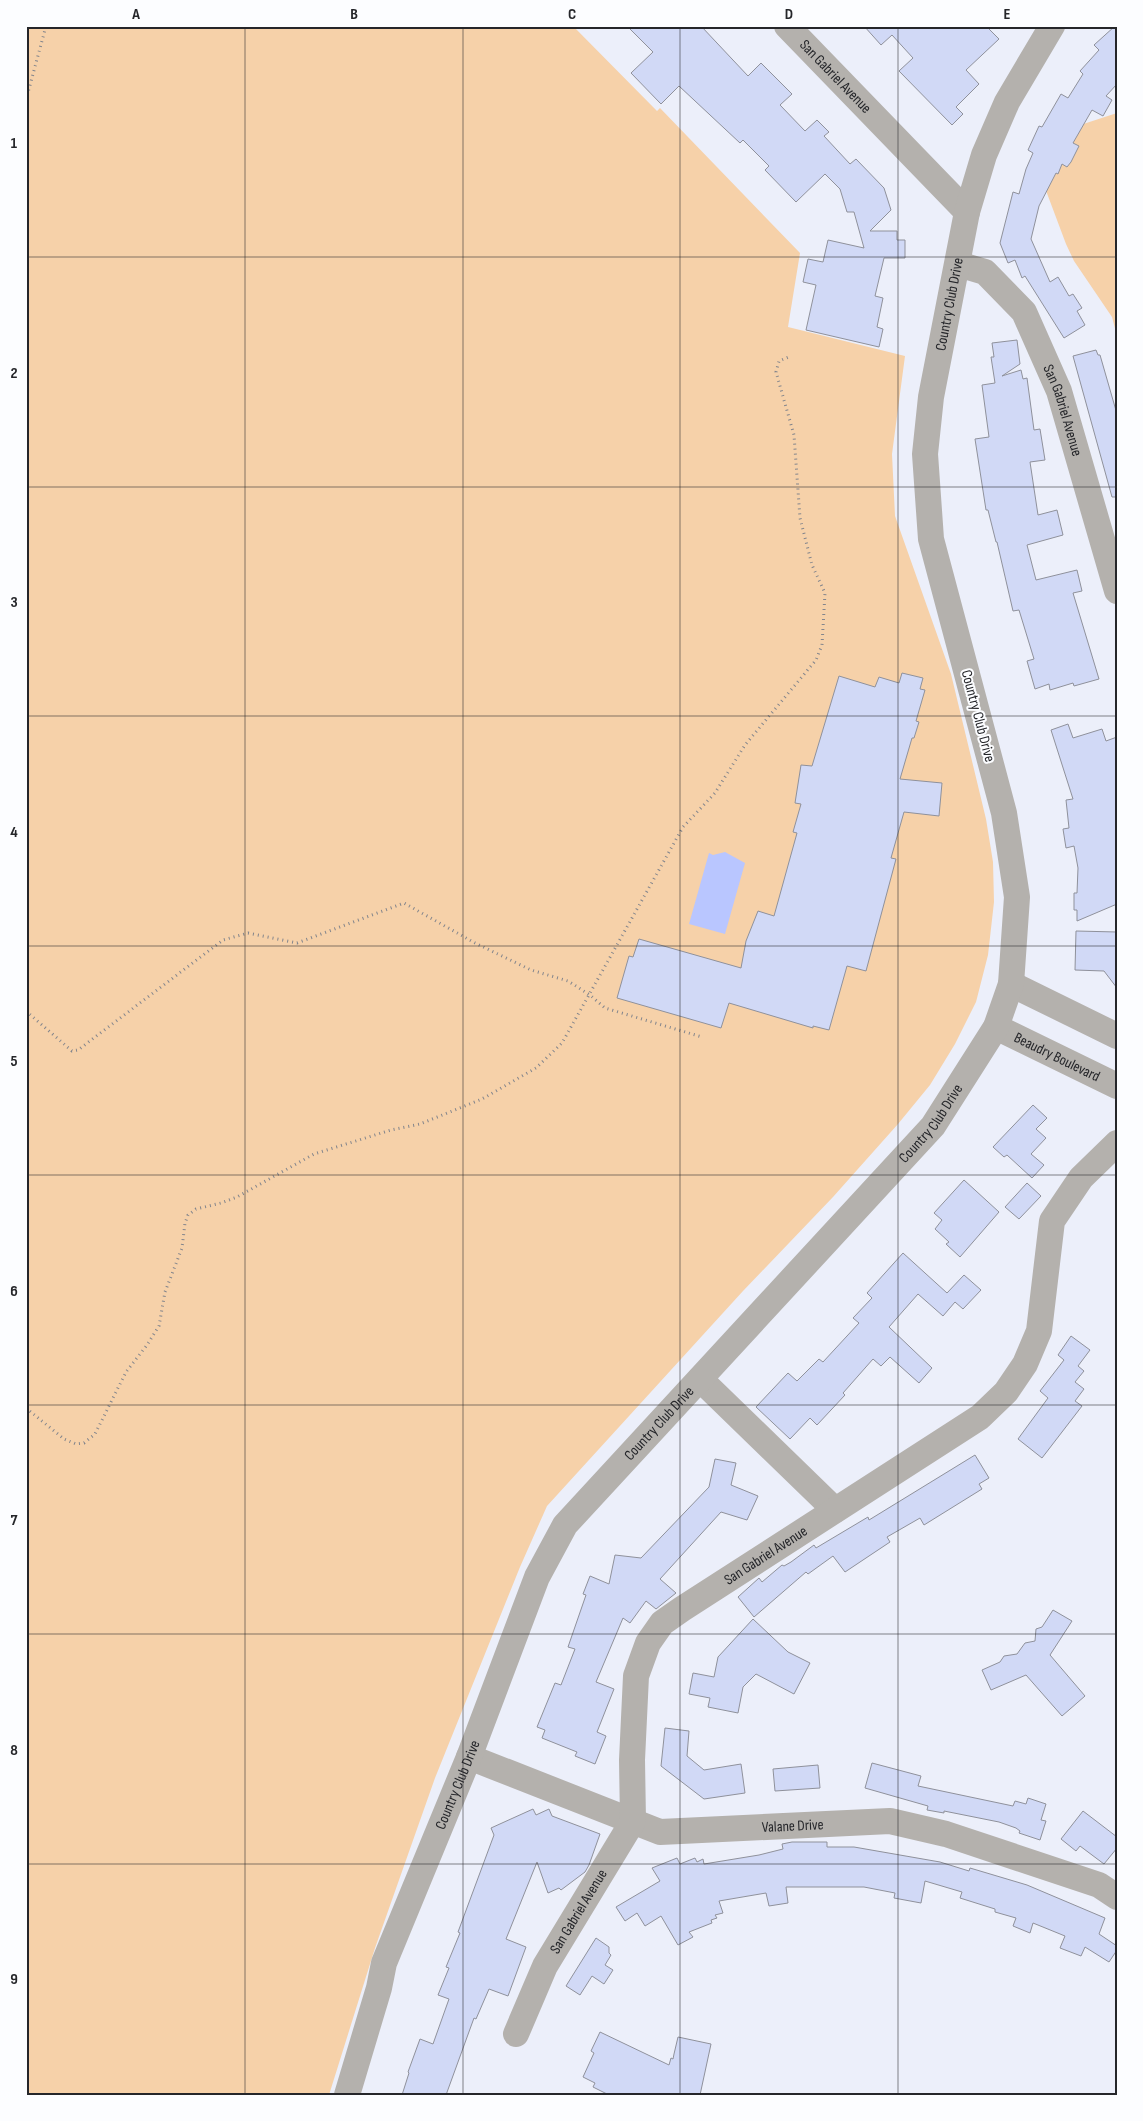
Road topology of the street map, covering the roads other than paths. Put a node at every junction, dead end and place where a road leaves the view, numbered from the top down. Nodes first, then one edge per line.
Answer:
1 (787, 26) edge
2 (1052, 26) edge
3 (967, 212) junction
4 (958, 264) junction
5 (1117, 591) edge
6 (1011, 984) junction
7 (996, 1027) junction
8 (1117, 1036) edge
9 (1117, 1086) edge
10 (1117, 1143) edge
11 (700, 1379) junction
12 (835, 1510) junction
13 (470, 1757) junction
14 (633, 1822) junction
15 (1117, 1897) edge
16 (516, 2034) dead end
17 (347, 2095) edge

1 - 3 street, San Gabriel Avenue
2 - 3 street, Country Club Drive
3 - 4 street, Country Club Drive
4 - 5 street, San Gabriel Avenue
4 - 6 street, Country Club Drive
6 - 7 street, Country Club Drive
6 - 8 street
7 - 9 street, Beaudry Boulevard
7 - 11 street, Country Club Drive
10 - 12 street, San Gabriel Avenue
11 - 12 street
11 - 13 street, Country Club Drive
12 - 14 street, San Gabriel Avenue
13 - 14 street, Valane Drive
13 - 17 street, Country Club Drive
14 - 15 street, Valane Drive
14 - 16 street, San Gabriel Avenue

